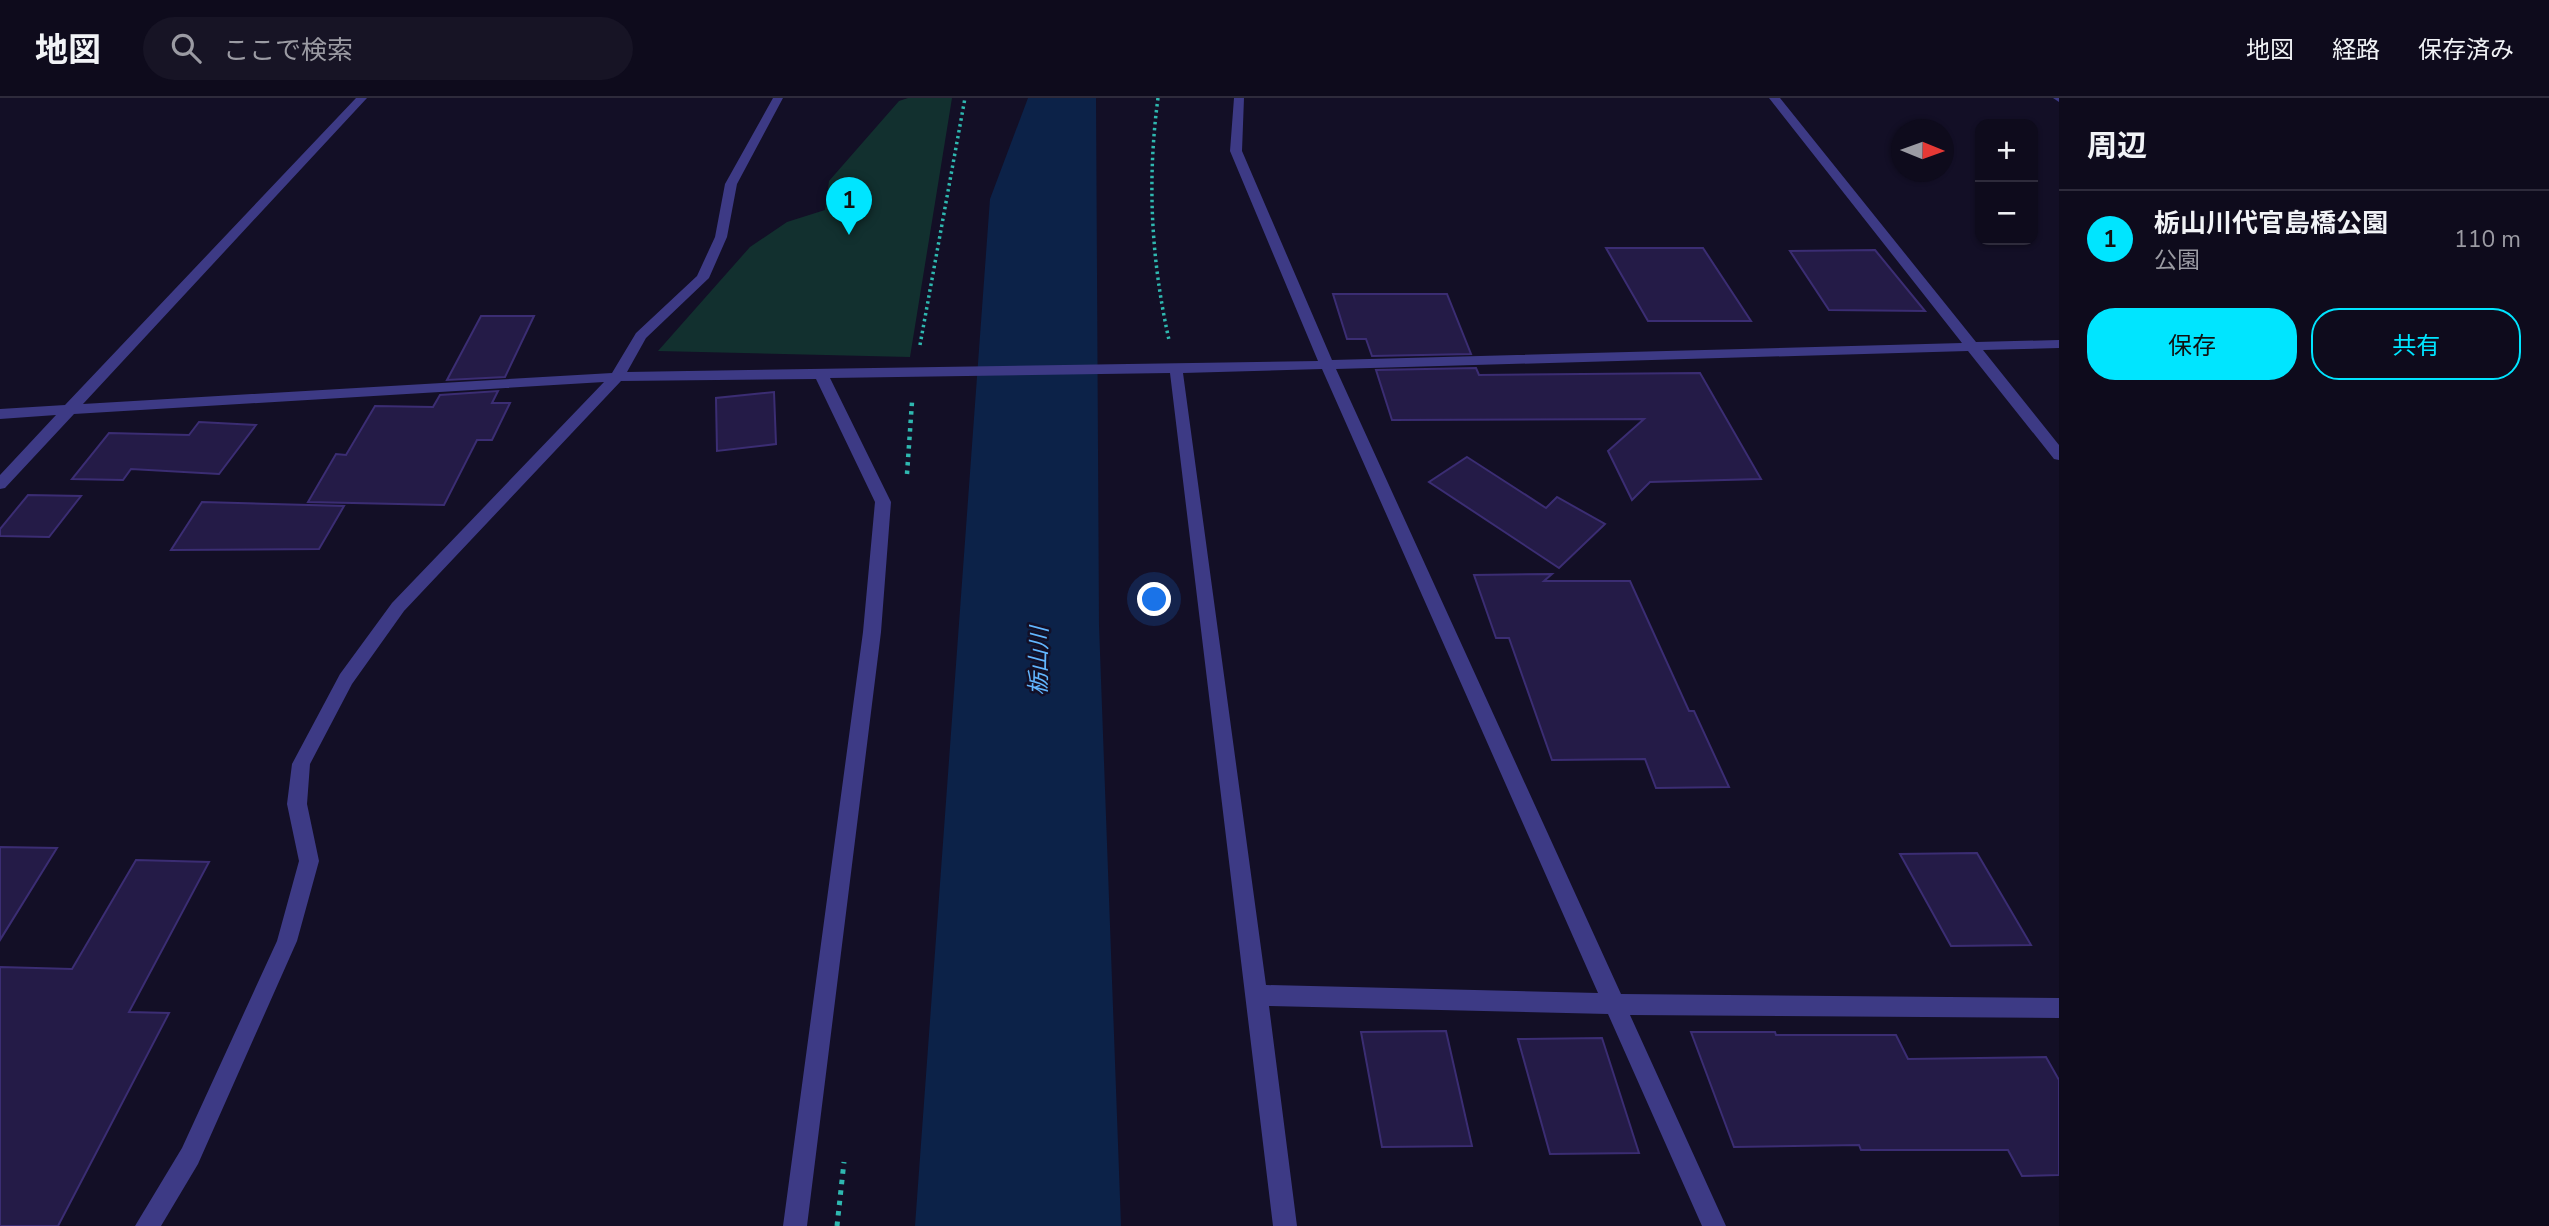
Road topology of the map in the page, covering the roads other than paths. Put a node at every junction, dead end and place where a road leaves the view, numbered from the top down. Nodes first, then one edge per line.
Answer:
1 (362, 98) edge
2 (778, 98) edge
3 (1238, 98) edge
4 (1774, 98) edge
5 (2059, 344) edge
6 (1971, 345) junction
7 (1326, 363) junction
8 (1176, 369) junction
9 (821, 374) junction
10 (617, 377) junction
11 (66, 410) junction
12 (0, 414) edge
13 (2059, 455) edge
14 (0, 484) edge
15 (1258, 995) junction
16 (1615, 1004) junction
17 (2059, 1008) edge
18 (147, 1226) edge
19 (795, 1226) edge
20 (1285, 1226) edge
21 (1714, 1226) edge

1 - 11 street
2 - 10 street
3 - 7 street
4 - 6 street
5 - 6 street
6 - 7 street
6 - 13 street
7 - 8 street
7 - 16 street
8 - 9 street
8 - 15 street
9 - 10 street
9 - 19 street
10 - 11 street
10 - 18 street
11 - 12 street
11 - 14 street
15 - 16 street
15 - 20 street
16 - 17 street
16 - 21 street

